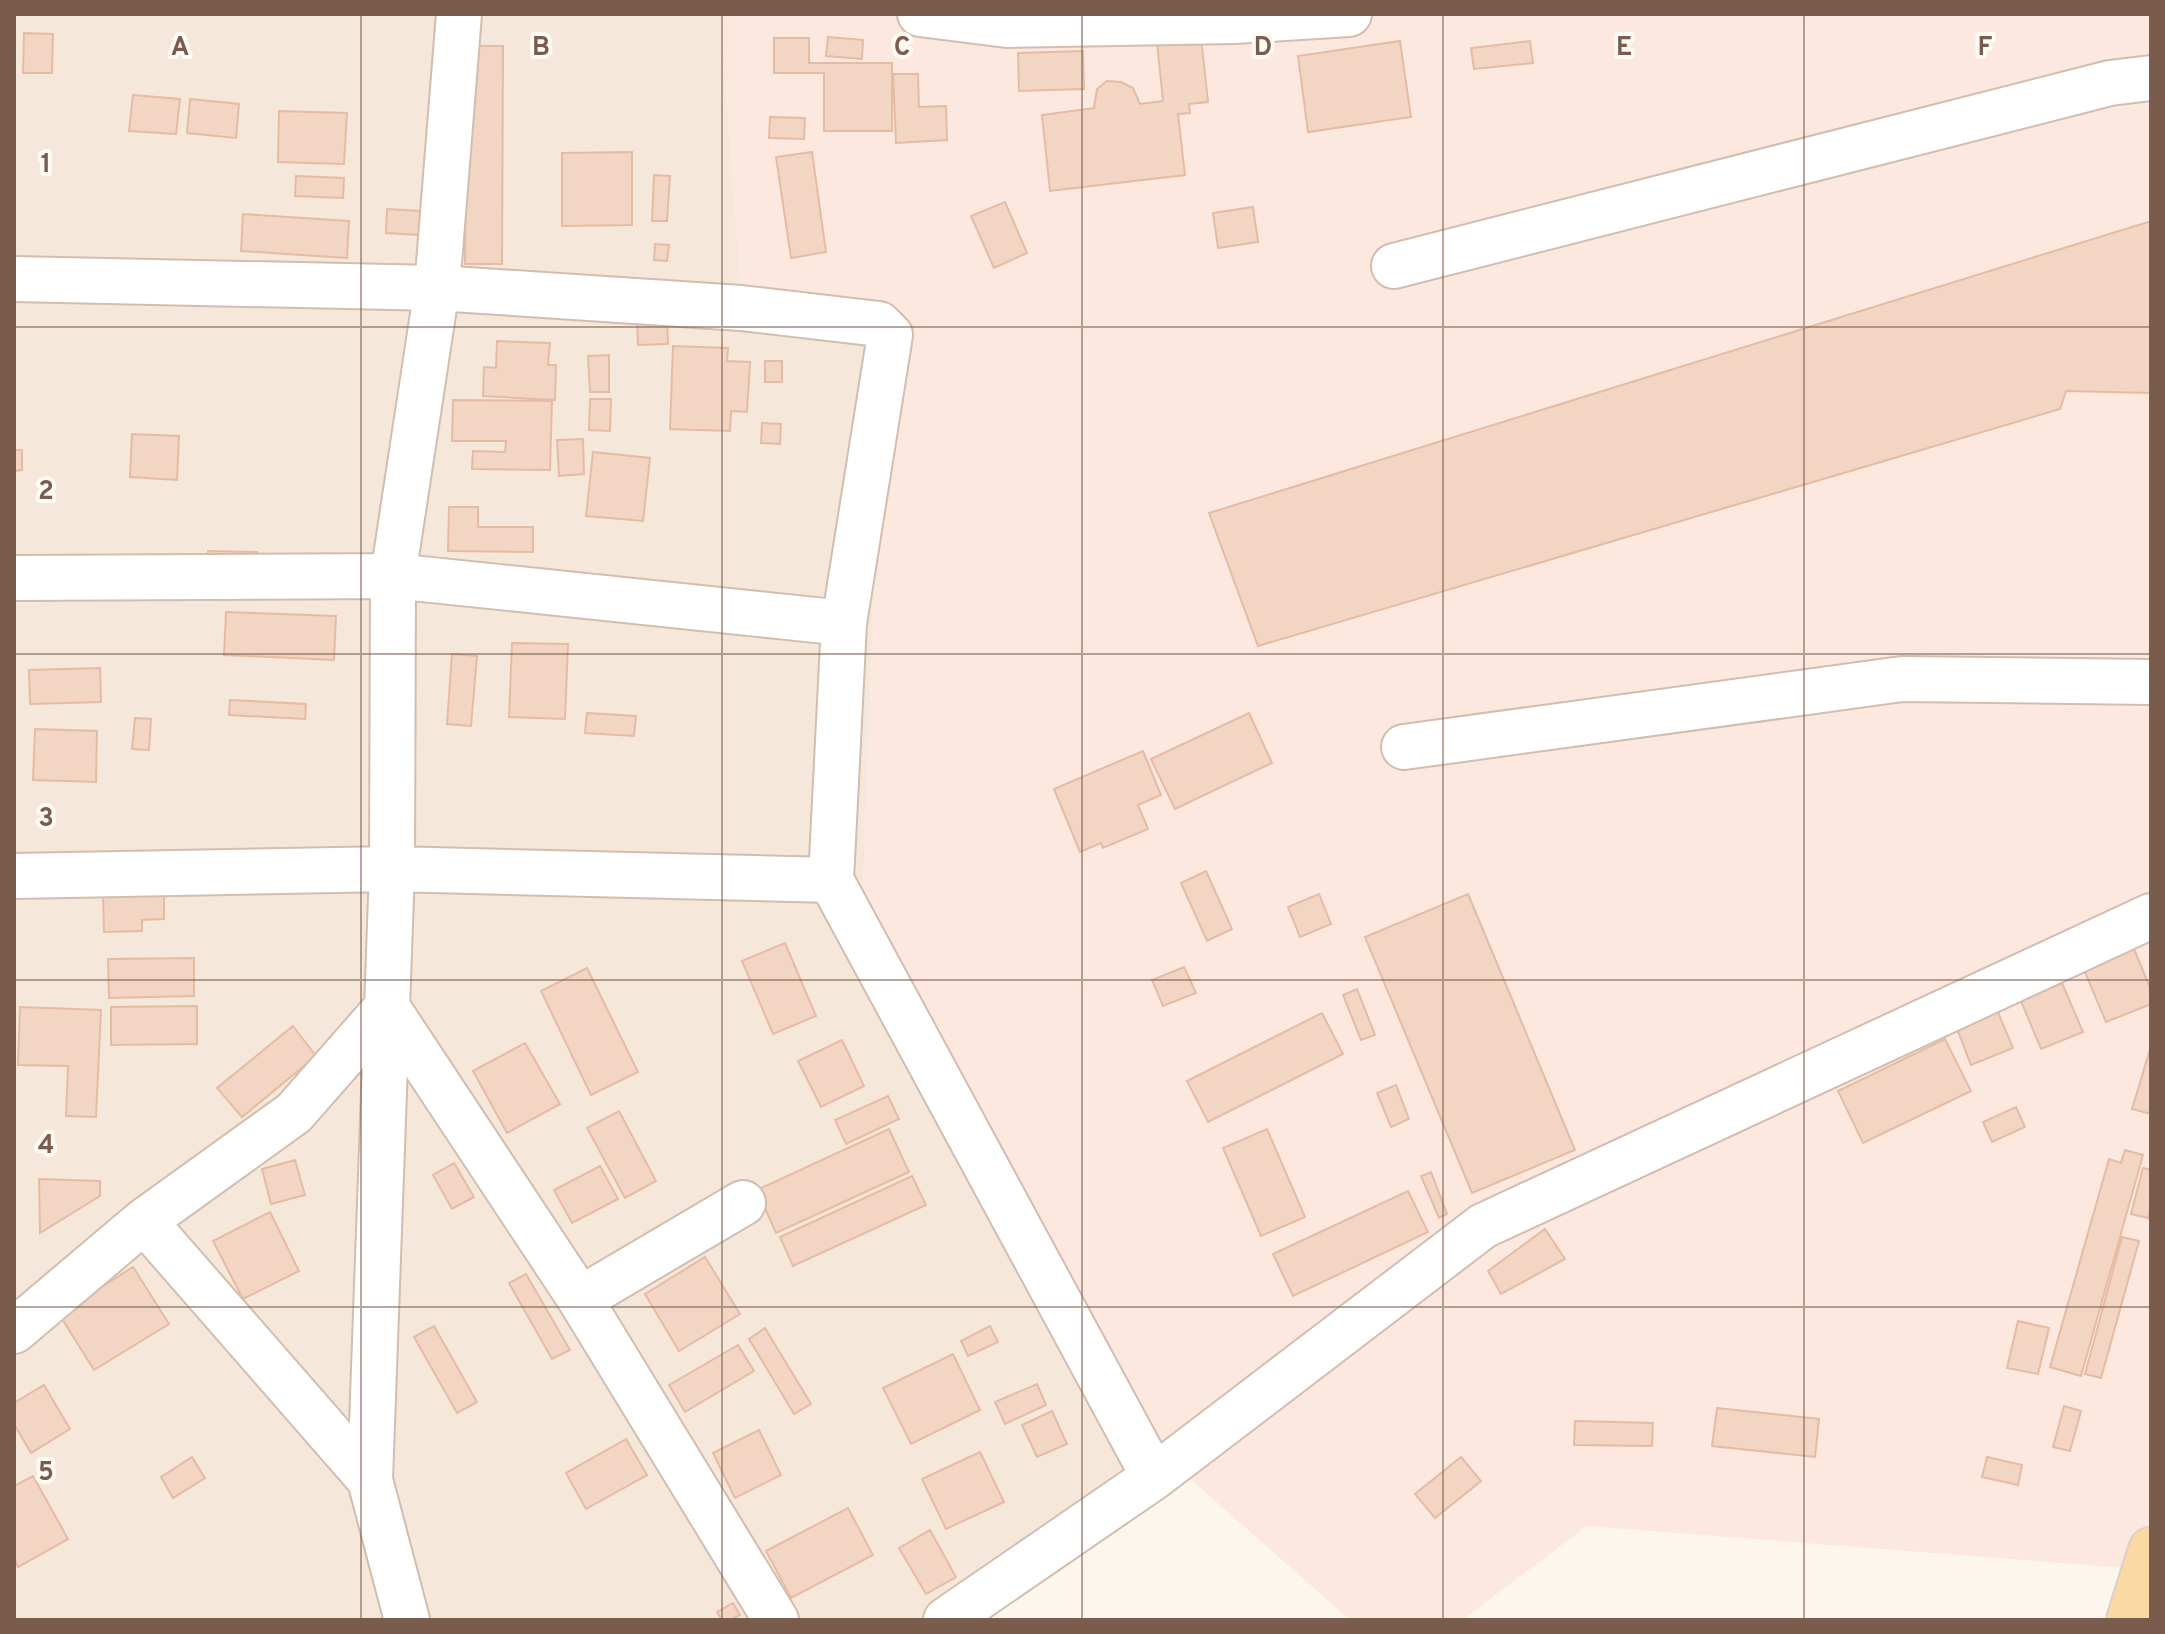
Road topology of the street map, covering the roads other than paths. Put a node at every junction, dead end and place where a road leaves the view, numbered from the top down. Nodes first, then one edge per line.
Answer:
1 (459, 14) edge
2 (920, 14) edge
3 (1349, 14) edge
4 (1235, 18) edge
5 (1007, 20) edge
6 (2151, 78) edge
7 (1394, 266) dead end
8 (14, 279) edge
9 (437, 288) junction
10 (393, 576) junction
11 (14, 578) edge
12 (844, 623) junction
13 (2151, 682) edge
14 (1404, 747) dead end
15 (392, 869) junction
16 (14, 876) edge
17 (831, 880) junction
18 (2151, 916) edge
19 (387, 1007) junction
20 (743, 1203) dead end
21 (144, 1221) junction
22 (580, 1299) junction
23 (14, 1331) edge
24 (1154, 1477) junction
25 (370, 1480) junction
26 (2151, 1550) edge
27 (407, 1620) edge
28 (776, 1620) edge
29 (946, 1620) edge
30 (2129, 1620) edge

1 - 9 street
2 - 5 street
3 - 4 street
4 - 5 street
6 - 7 street
8 - 9 street
9 - 10 street
9 - 12 street
10 - 11 street
10 - 12 street
10 - 15 street
12 - 17 street
13 - 14 street
15 - 16 street
15 - 17 street
15 - 19 street
17 - 24 street
18 - 24 street
19 - 21 street
19 - 22 street
19 - 25 street
20 - 22 street
21 - 23 street
21 - 25 street
22 - 28 street
24 - 29 street
25 - 27 street
26 - 30 main road

